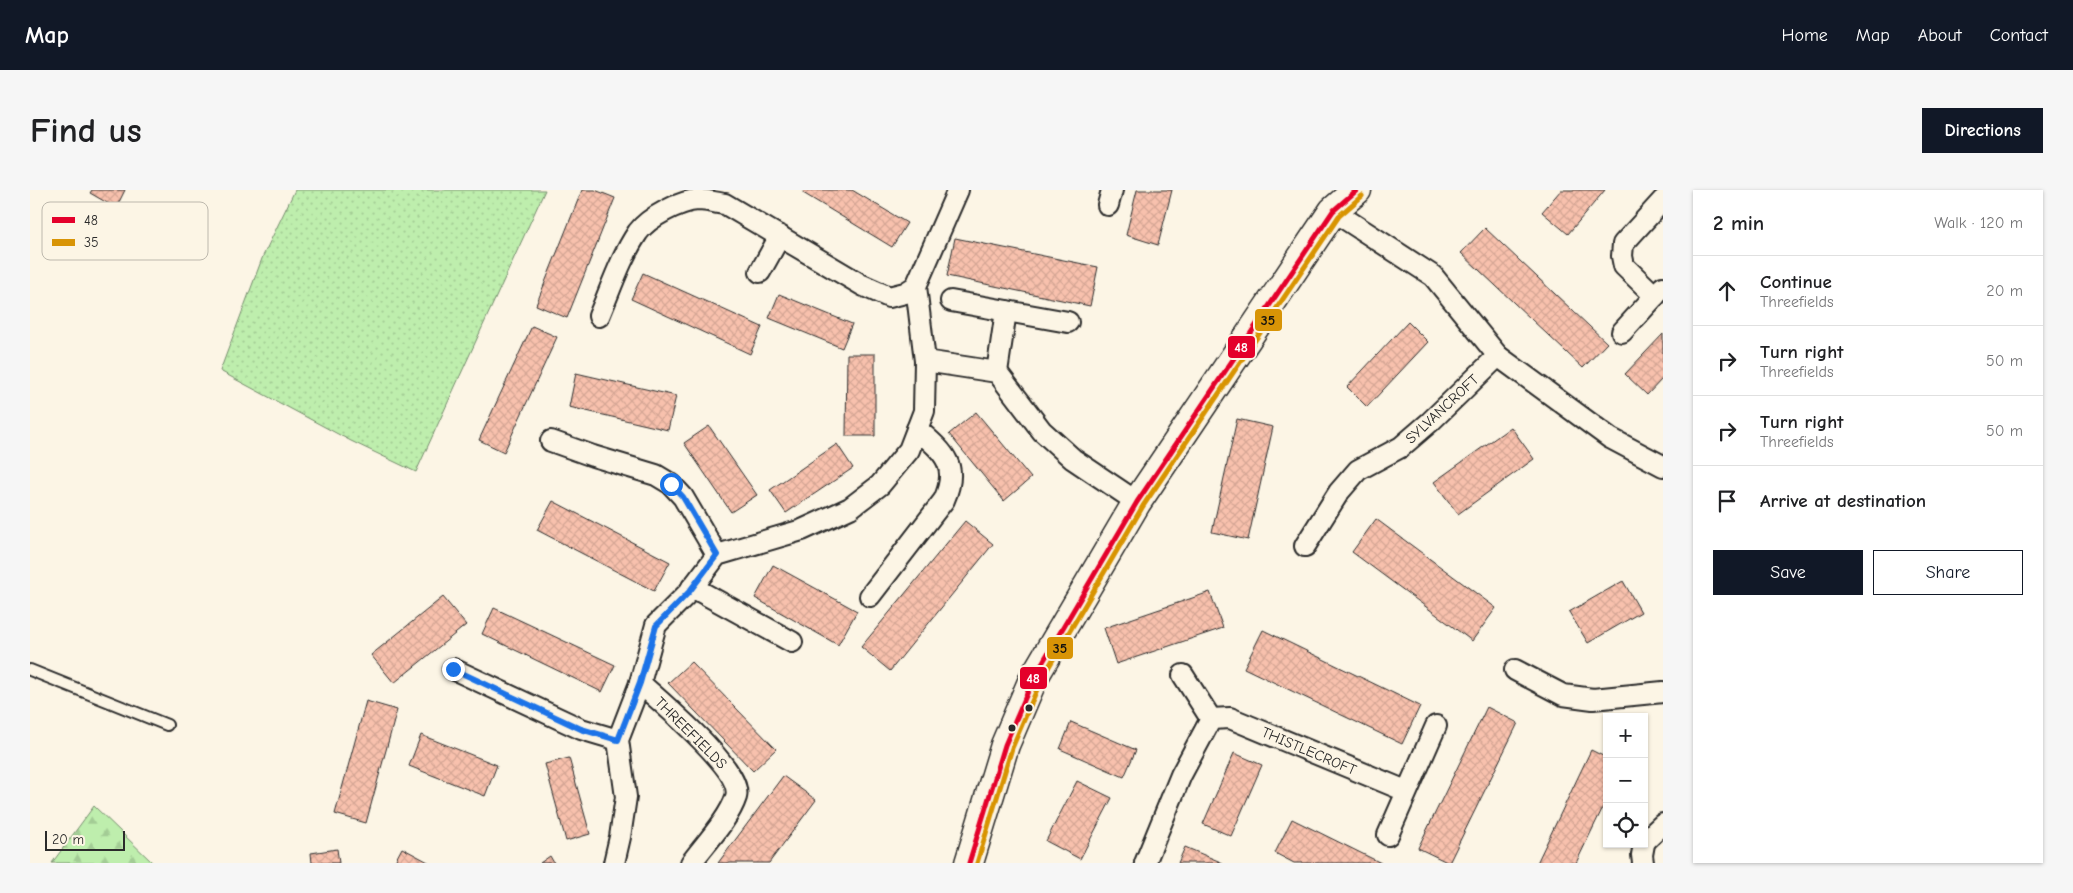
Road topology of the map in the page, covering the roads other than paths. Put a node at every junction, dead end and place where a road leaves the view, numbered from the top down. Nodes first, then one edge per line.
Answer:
1 (958, 190) edge
2 (1357, 190) edge
3 (1663, 200) edge
4 (1333, 210) junction
5 (780, 236) junction
6 (760, 272) dead end
7 (916, 286) junction
8 (1659, 291) edge
9 (951, 301) dead end
10 (1006, 311) junction
11 (599, 316) dead end
12 (1068, 322) dead end
13 (1622, 332) dead end
14 (1498, 356) junction
15 (925, 361) junction
16 (997, 372) junction
17 (917, 429) junction
18 (551, 441) dead end
19 (1663, 466) edge
20 (1137, 502) junction
21 (1305, 546) dead end
22 (717, 555) junction
23 (692, 587) junction
24 (870, 596) dead end
25 (792, 642) dead end
26 (453, 669) dead end
27 (30, 670) edge
28 (1515, 670) dead end
29 (1183, 675) dead end
30 (640, 683) junction
31 (1663, 692) edge
32 (1211, 719) junction
33 (167, 725) dead end
34 (1436, 726) dead end
35 (618, 740) junction
36 (1406, 791) junction
37 (1663, 824) edge
38 (1388, 835) dead end
39 (1648, 839) edge
40 (1643, 848) edge
41 (614, 863) edge
42 (691, 863) edge
43 (968, 863) edge
44 (1146, 863) edge
45 (1643, 863) edge

1 - 7 street
2 - 4 street
3 - 8 street
4 - 14 street
4 - 20 street
5 - 6 street
5 - 7 street
5 - 11 street
7 - 15 street
8 - 13 street
9 - 10 street
10 - 12 street
10 - 16 street
14 - 19 street
14 - 21 street, SYLVANCROFT
15 - 16 street
15 - 17 street
16 - 20 street
17 - 22 street
17 - 24 street
18 - 22 street
20 - 43 street
22 - 23 street, THREEFIELDS
23 - 25 street
23 - 30 street, THREEFIELDS
26 - 35 street
27 - 33 lane
28 - 31 street
29 - 32 street
30 - 35 street, THREEFIELDS
30 - 42 street, THREEFIELDS
32 - 36 street, THISTLECROFT
32 - 44 street
34 - 36 street
35 - 41 street, THREEFIELDS
36 - 38 street
37 - 39 street
40 - 45 street

